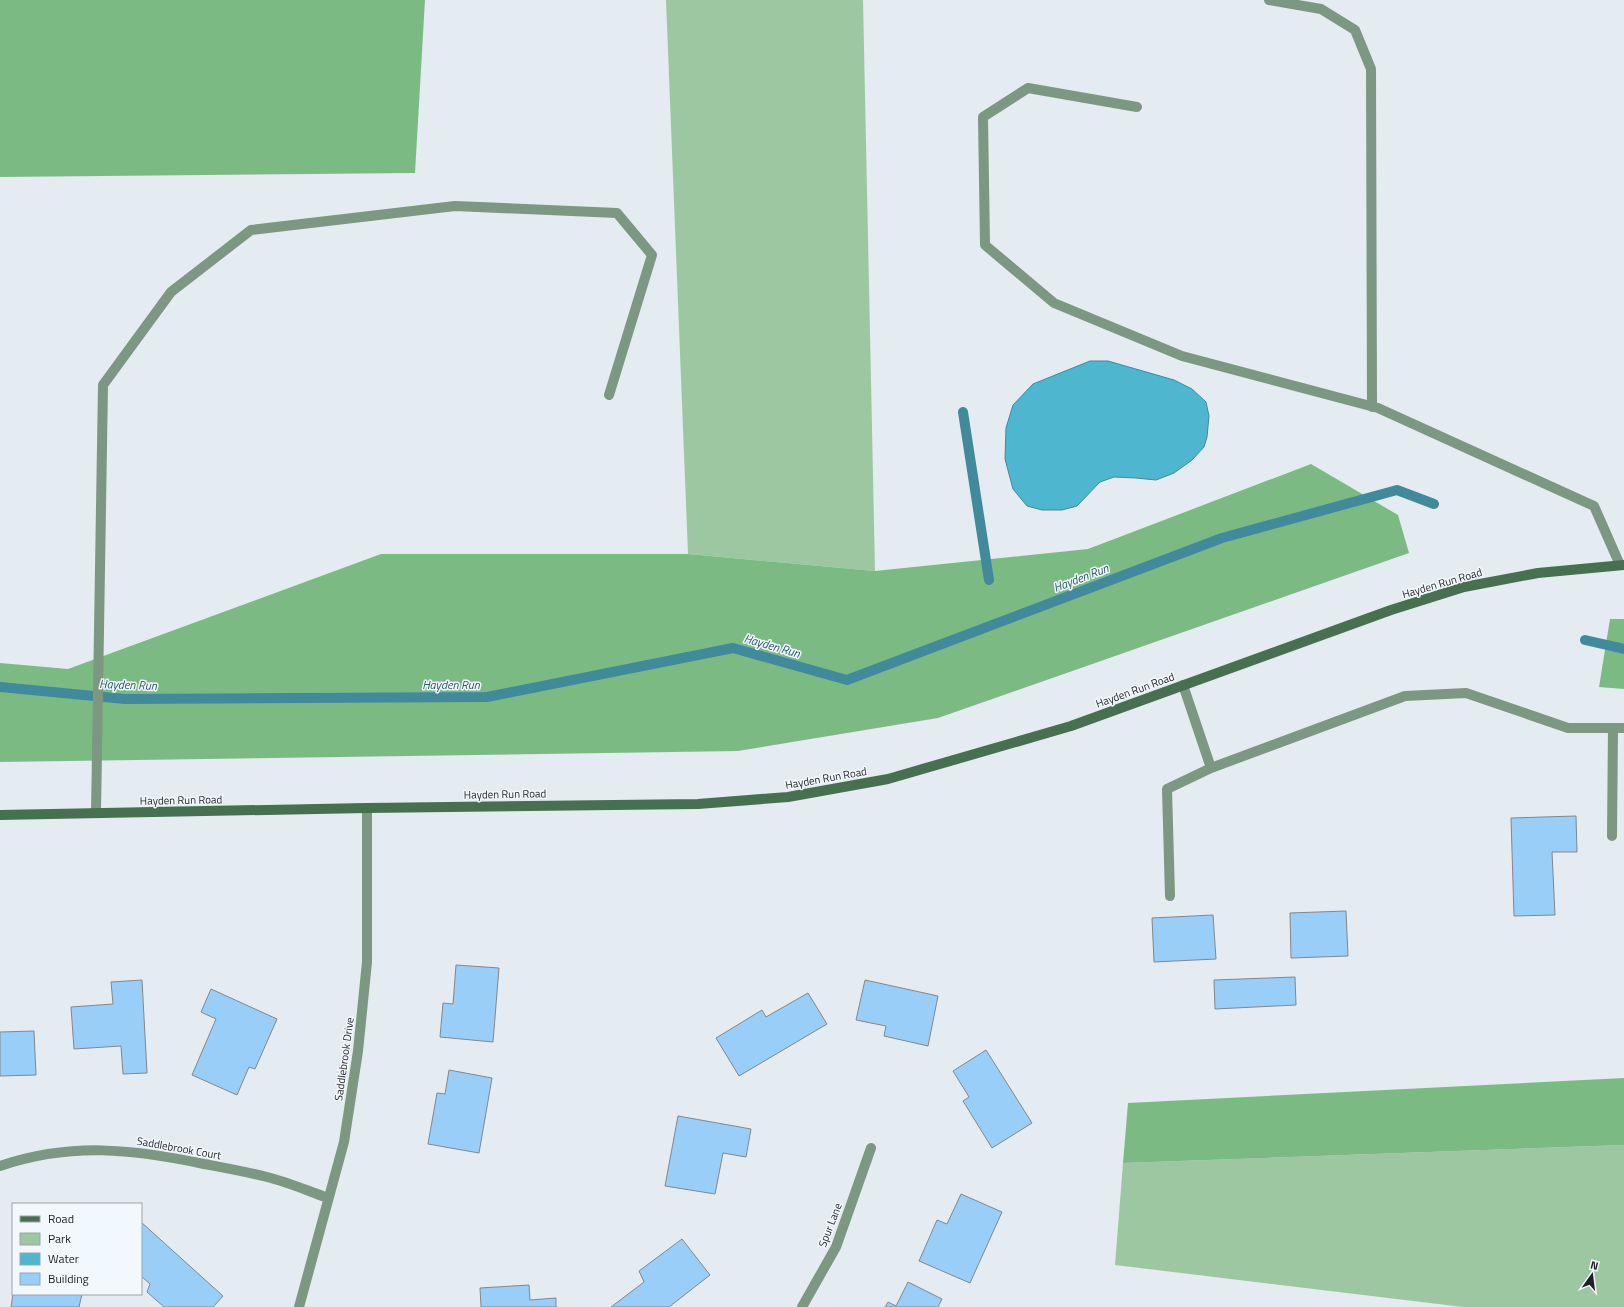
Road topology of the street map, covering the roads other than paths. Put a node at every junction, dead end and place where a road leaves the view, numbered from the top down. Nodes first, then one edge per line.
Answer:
1 (1269, 0) edge
2 (1137, 107) dead end
3 (609, 395) dead end
4 (1372, 407) junction
5 (1622, 565) edge
6 (1183, 685) junction
7 (1613, 728) junction
8 (1624, 728) edge
9 (1211, 768) junction
10 (366, 808) junction
11 (96, 813) junction
12 (0, 815) edge
13 (1612, 836) dead end
14 (1170, 896) dead end
15 (871, 1148) dead end
16 (0, 1166) edge
17 (328, 1198) junction
18 (299, 1307) edge
19 (802, 1307) edge

1 - 4 street
2 - 4 street
3 - 11 street
4 - 5 street
5 - 6 main road, Hayden Run Road
6 - 9 street
6 - 10 main road, Hayden Run Road
7 - 8 street
7 - 9 street
7 - 13 street
9 - 14 street
10 - 11 main road, Hayden Run Road
10 - 17 street, Saddlebrook Drive
11 - 12 main road, Hayden Run Road
15 - 19 street, Spur Lane
16 - 17 street, Saddlebrook Court
17 - 18 street, Saddlebrook Drive

